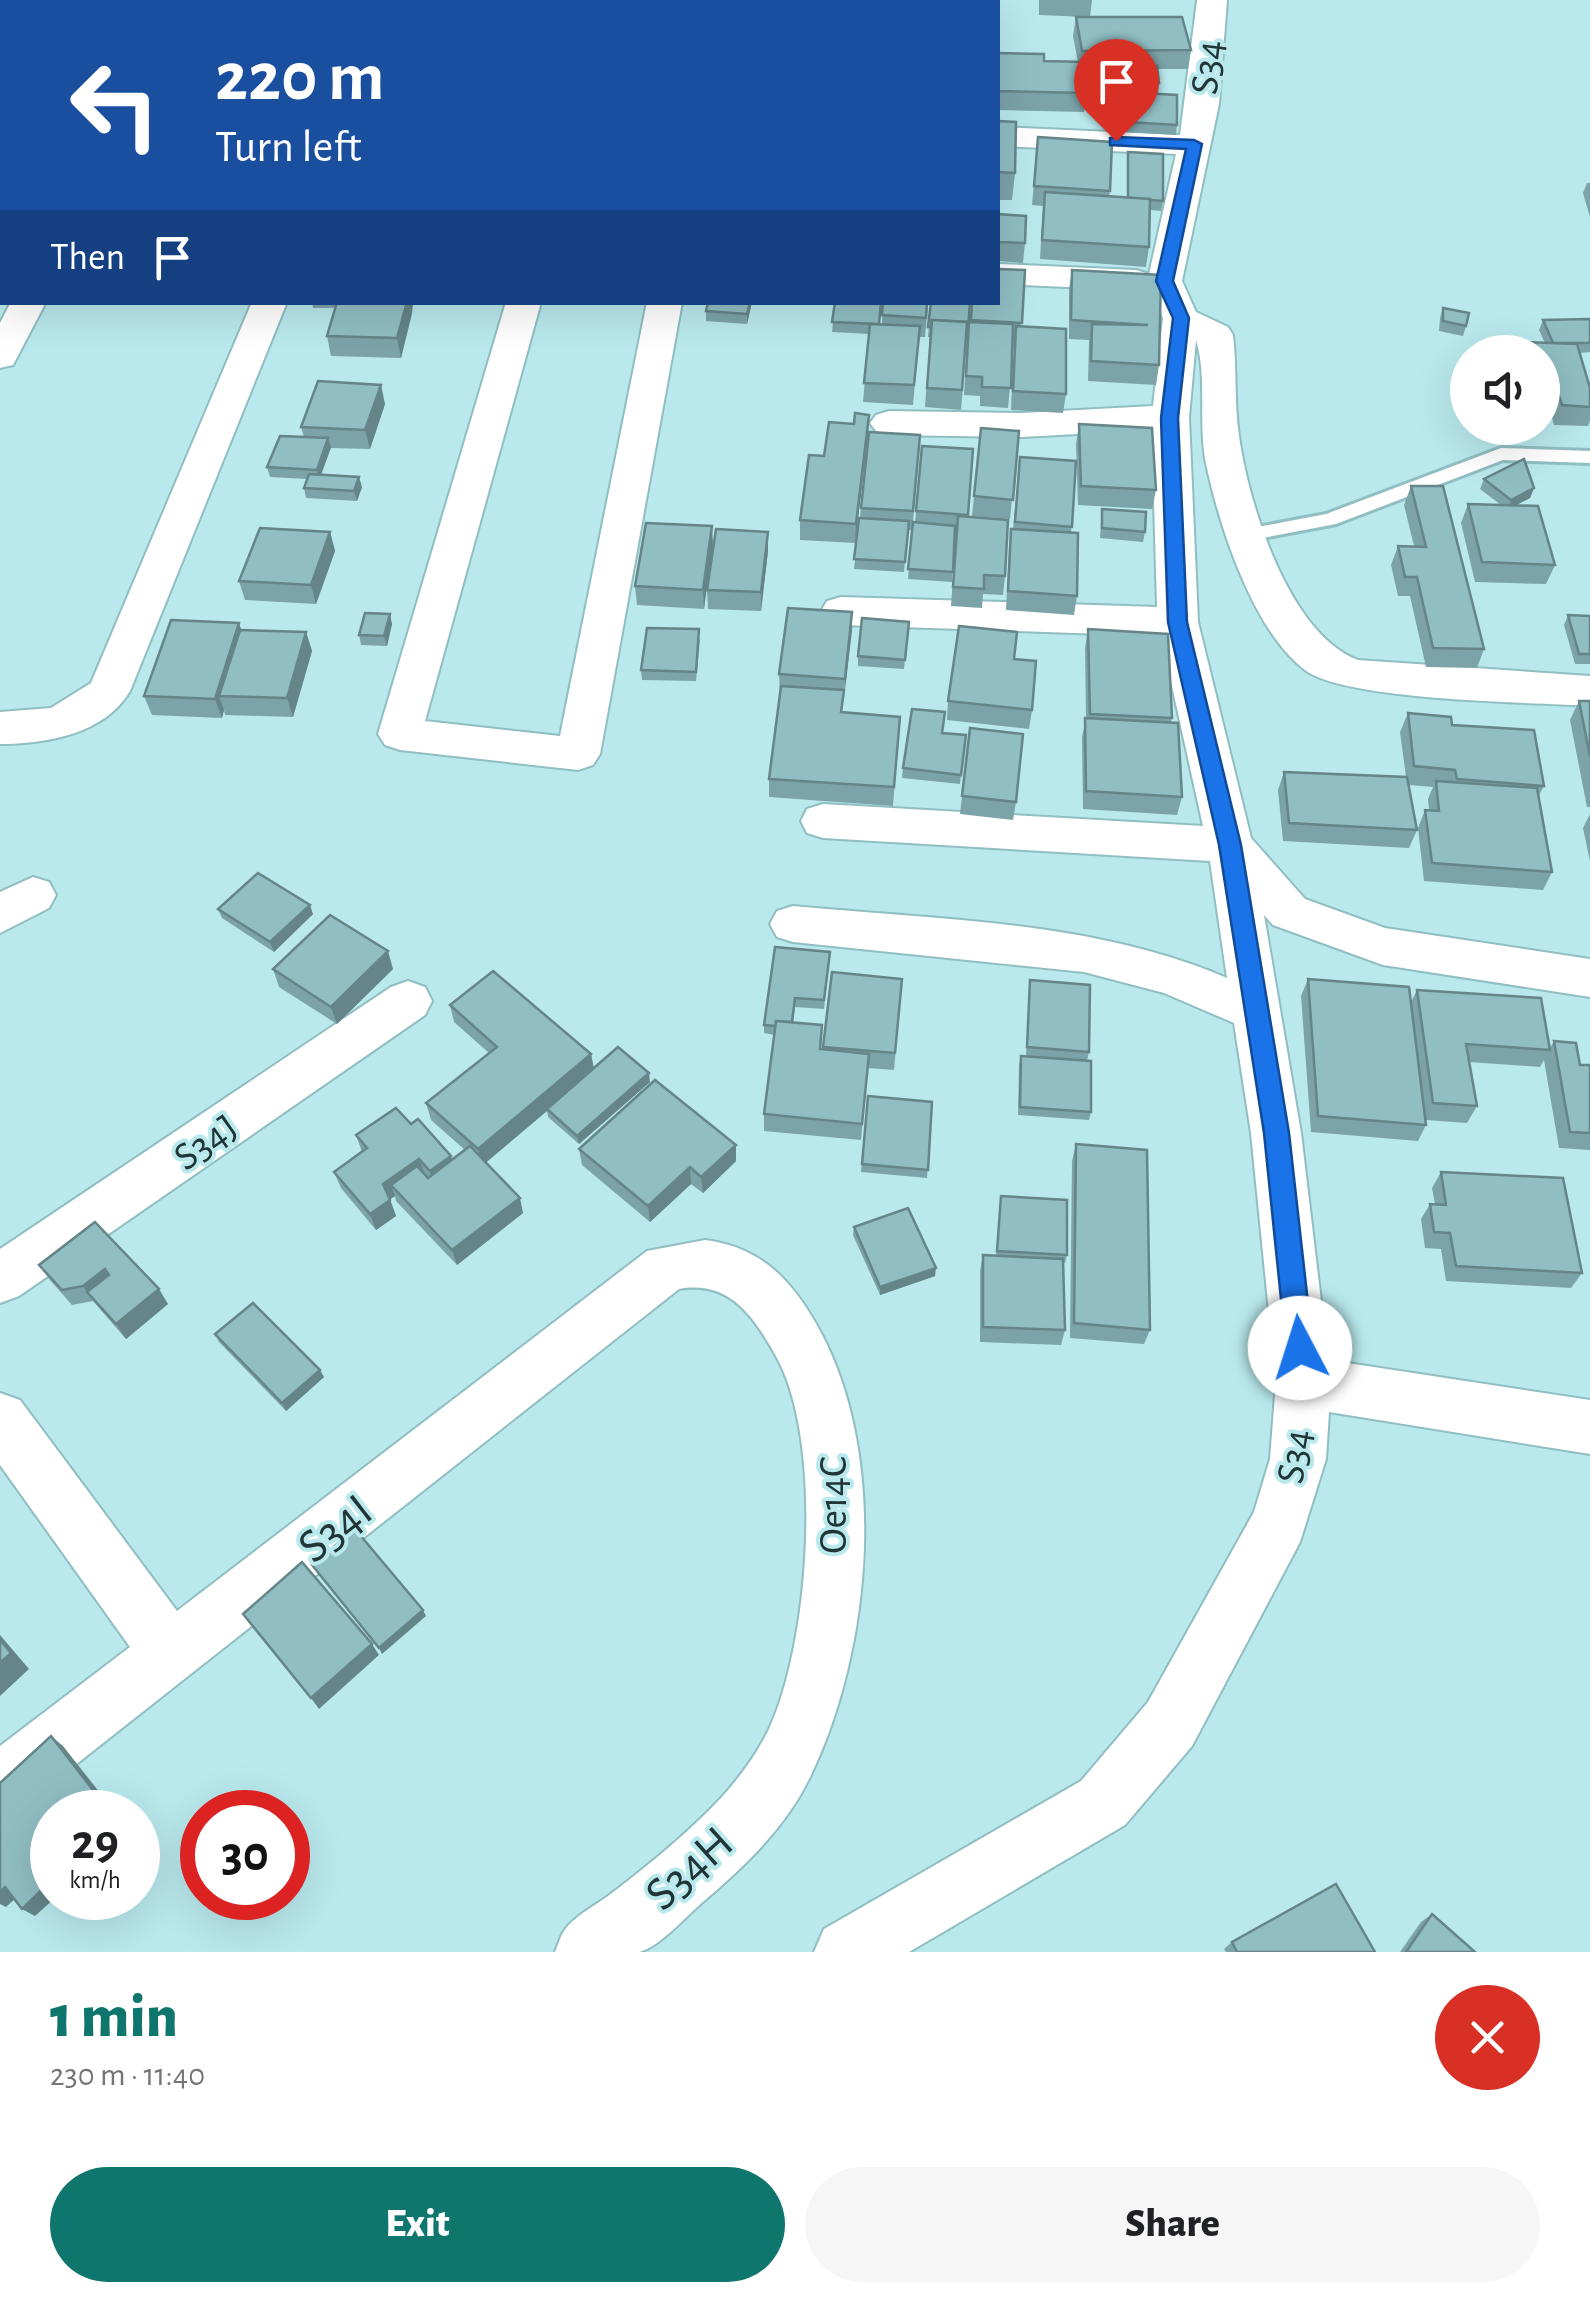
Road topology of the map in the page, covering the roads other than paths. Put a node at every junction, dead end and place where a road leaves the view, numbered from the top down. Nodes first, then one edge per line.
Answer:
1 (1212, 0) edge
2 (1000, 136) edge
3 (1194, 144) junction
4 (1000, 274) edge
5 (1173, 300) junction
6 (27, 305) edge
7 (269, 305) edge
8 (523, 305) edge
9 (663, 305) edge
10 (0, 358) edge
11 (1170, 418) junction
12 (889, 423) dead end
13 (1590, 456) edge
14 (1247, 535) junction
15 (841, 611) edge
16 (1178, 622) junction
17 (1590, 691) edge
18 (0, 728) edge
19 (824, 821) dead end
20 (1230, 845) junction
21 (794, 924) dead end
22 (1590, 978) edge
23 (408, 1001) dead end
24 (1258, 1012) junction
25 (666, 1268) joint
26 (0, 1279) edge
27 (1303, 1382) junction
28 (0, 1419) edge
29 (1590, 1427) edge
30 (171, 1653) junction
31 (779, 1774) joint
32 (0, 1785) edge
33 (588, 1952) edge
34 (847, 1952) edge

1 - 3 street, S34
2 - 3 street
3 - 5 street, S34
4 - 5 street
5 - 11 street, S34
5 - 14 street
6 - 10 street
7 - 18 street
8 - 9 street
11 - 12 street
11 - 16 street, S34
13 - 14 lane
14 - 17 street
15 - 16 street
16 - 20 street, S34
19 - 20 street
20 - 22 street
20 - 24 street, S34
21 - 24 street
23 - 26 street, S34J
24 - 27 street, S34
25 - 30 street, S34I
25 - 31 street, Oe14C
27 - 29 street
27 - 34 street, S34
28 - 30 street
30 - 32 street, S34I
31 - 33 street, S34H

